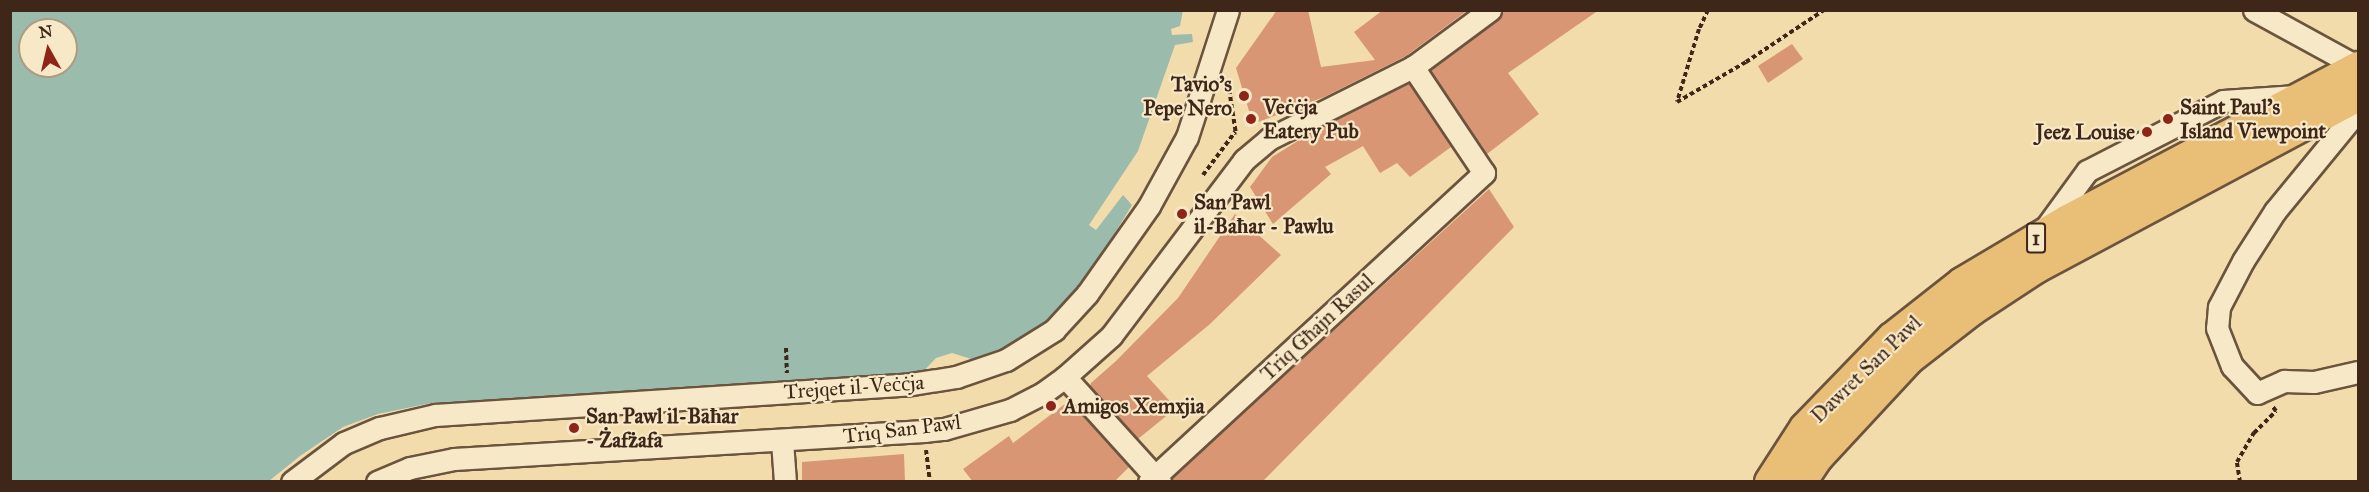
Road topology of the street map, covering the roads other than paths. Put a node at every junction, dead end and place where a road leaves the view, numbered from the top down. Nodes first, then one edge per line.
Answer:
1 (1228, 10) edge
2 (1490, 10) edge
3 (2254, 10) edge
4 (1413, 67) junction
5 (2358, 67) edge
6 (2358, 96) edge
7 (2358, 110) edge
8 (2358, 372) edge
9 (1065, 377) junction
10 (782, 441) junction
11 (1155, 480) edge
12 (291, 482) edge
13 (377, 482) edge
14 (785, 482) edge
15 (1770, 482) edge
16 (1801, 482) edge

1 - 12 street, Trejqet il-Veċċja
2 - 4 street, Triq San Pawl
3 - 5 street
4 - 9 street, Triq San Pawl
4 - 11 street, Triq Għajn Rasul
5 - 15 highway, Dawret San Pawl / 1
6 - 16 highway, Dawret San Pawl / 1
7 - 8 street
9 - 10 street, Triq San Pawl
9 - 11 street
10 - 13 street, Triq San Pawl
10 - 14 street

